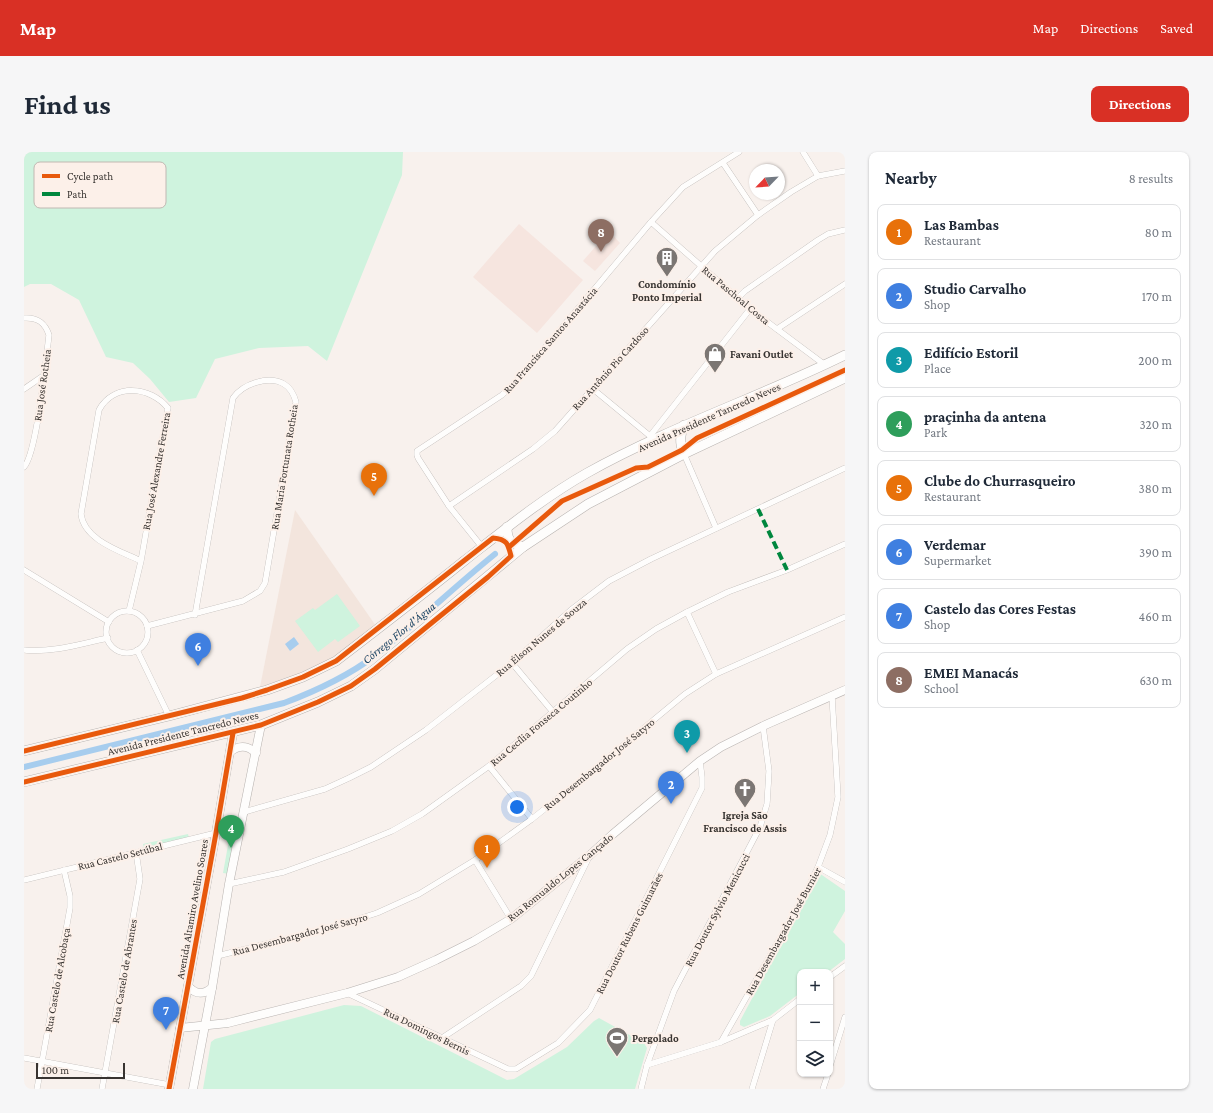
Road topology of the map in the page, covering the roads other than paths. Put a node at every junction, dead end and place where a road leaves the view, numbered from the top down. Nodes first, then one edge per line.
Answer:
1 (740, 152) edge
2 (803, 152) edge
3 (723, 162) junction
4 (845, 171) edge
5 (818, 176) junction
6 (758, 215) junction
7 (651, 222) junction
8 (845, 230) edge
9 (701, 265) junction
10 (845, 284) edge
11 (737, 298) junction
12 (750, 309) junction
13 (24, 318) edge
14 (777, 329) junction
15 (845, 355) edge
16 (825, 365) junction
17 (43, 376) junction
18 (845, 378) edge
19 (593, 388) junction
20 (24, 389) edge
21 (684, 425) junction
22 (651, 439) junction
23 (684, 454) junction
24 (24, 467) edge
25 (845, 468) edge
26 (449, 506) junction
27 (507, 527) junction
28 (716, 528) junction
29 (493, 538) junction
30 (845, 544) edge
31 (482, 547) junction
32 (523, 547) junction
33 (511, 556) junction
34 (140, 561) junction
35 (24, 570) edge
36 (129, 611) junction
37 (687, 612) junction
38 (195, 615) junction
39 (845, 617) edge
40 (109, 622) junction
41 (147, 626) junction
42 (108, 638) junction
43 (24, 650) edge
44 (137, 650) junction
45 (512, 663) junction
46 (716, 674) junction
47 (845, 690) edge
48 (832, 696) junction
49 (553, 712) junction
50 (169, 716) junction
51 (261, 725) junction
52 (763, 726) junction
53 (233, 733) junction
54 (24, 751) edge
55 (230, 752) junction
56 (256, 753) junction
57 (700, 762) junction
58 (489, 766) junction
59 (24, 782) edge
60 (244, 812) junction
61 (532, 819) junction
62 (216, 833) junction
63 (136, 852) junction
64 (590, 855) junction
65 (475, 860) junction
66 (818, 867) junction
67 (64, 870) junction
68 (24, 880) edge
69 (845, 882) edge
70 (229, 884) junction
71 (511, 919) junction
72 (217, 956) junction
73 (845, 966) edge
74 (833, 975) edge
75 (188, 986) junction
76 (212, 988) junction
77 (347, 993) junction
78 (797, 1001) edge
79 (845, 1017) edge
80 (773, 1020) junction
81 (204, 1026) junction
82 (180, 1028) junction
83 (442, 1038) junction
84 (721, 1042) junction
85 (833, 1056) edge
86 (24, 1058) edge
87 (42, 1062) junction
88 (647, 1065) junction
89 (508, 1069) joint
90 (105, 1073) junction
91 (827, 1077) edge
92 (170, 1087) edge
93 (37, 1089) edge
94 (102, 1089) edge
95 (193, 1089) edge
96 (641, 1089) edge
97 (752, 1089) edge
98 (823, 1089) edge

1 - 3 street
2 - 5 street
3 - 6 street
3 - 7 street
4 - 5 street
5 - 6 street, Rua Antônio Pio Cardoso
6 - 9 street, Rua Antônio Pio Cardoso
7 - 9 street, Rua Paschoal Costa
7 - 26 street, Rua Francisca Santos Anastácia
8 - 11 street
9 - 11 street, Rua Paschoal Costa
9 - 19 street, Rua Antônio Pio Cardoso
10 - 14 street
11 - 12 street, Rua Paschoal Costa
12 - 14 street, Rua Paschoal Costa
12 - 22 street
13 - 17 street, Rua José Rotheia
14 - 16 street, Rua Paschoal Costa
15 - 16 main road, Avenida Presidente Tancredo Neves
16 - 21 main road, Avenida Presidente Tancredo Neves
17 - 20 street
17 - 24 street, Rua José Rotheia
18 - 23 main road, Avenida Presidente Tancredo Neves
19 - 22 street
19 - 26 street, Rua Antônio Pio Cardoso
21 - 22 main road, Avenida Presidente Tancredo Neves
21 - 23 main road
22 - 27 main road, Avenida Presidente Tancredo Neves
23 - 28 street
23 - 32 main road, Avenida Presidente Tancredo Neves
25 - 28 street, Rua Élson Nunes de Souza
26 - 31 street
27 - 29 main road, Avenida Presidente Tancredo Neves
27 - 32 main road
28 - 45 street, Rua Élson Nunes de Souza
29 - 31 main road, Avenida Presidente Tancredo Neves
29 - 33 main road
30 - 37 street, Rua Cecília Fonseca Coutinho
31 - 50 main road, Avenida Presidente Tancredo Neves
32 - 33 main road, Avenida Presidente Tancredo Neves
33 - 51 main road, Avenida Presidente Tancredo Neves
34 - 34 street, Rua José Alexandre Ferreira
34 - 36 street, Rua José Alexandre Ferreira
35 - 40 street
36 - 40 street
36 - 41 street
37 - 46 street
37 - 49 street, Rua Cecília Fonseca Coutinho
38 - 38 street, Rua Maria Fortunata Rotheia
38 - 41 street, Rua Maria Fortunata Rotheia
39 - 46 street, Rua Desembargador José Satyro
40 - 42 street
41 - 44 street
42 - 43 street
42 - 44 street
44 - 50 street
45 - 49 street
45 - 60 street, Rua Élson Nunes de Souza
46 - 61 street, Rua Desembargador José Satyro
47 - 48 street, Rua Romualdo Lopes Cançado
48 - 52 street, Rua Romualdo Lopes Cançado
48 - 66 street, Rua Desembargador José Burnier
49 - 58 street, Rua Cecília Fonseca Coutinho
50 - 54 main road, Avenida Presidente Tancredo Neves
51 - 53 main road, Avenida Presidente Tancredo Neves
51 - 56 street
52 - 57 street, Rua Romualdo Lopes Cançado
52 - 88 street, Rua Doutor Sylvio Menicucci
53 - 55 street, Avenida Altamiro Avelino Soares
53 - 59 main road, Avenida Presidente Tancredo Neves
55 - 56 street
55 - 62 street, Avenida Altamiro Avelino Soares
56 - 60 street
57 - 64 street, Rua Romualdo Lopes Cançado
57 - 89 street, Rua Doutor Rubens Guimarães
58 - 61 street
58 - 70 street, Rua Cecília Fonseca Coutinho
60 - 70 street
61 - 65 street, Rua Desembargador José Satyro
62 - 63 street, Rua Castelo Setúbal
62 - 75 street, Avenida Altamiro Avelino Soares
63 - 67 street, Rua Castelo Setúbal
63 - 90 street, Rua Castelo de Abrantes
64 - 71 street, Rua Romualdo Lopes Cançado
64 - 83 street
65 - 71 street
65 - 72 street, Rua Desembargador José Satyro
66 - 69 street
66 - 84 street, Rua Desembargador José Burnier
67 - 68 street, Rua Castelo Setúbal
67 - 87 street, Rua Castelo de Alcobaça
70 - 72 street
71 - 77 street, Rua Romualdo Lopes Cançado
72 - 76 street
73 - 74 street
75 - 76 street
75 - 82 street, Avenida Altamiro Avelino Soares
76 - 81 street
77 - 81 street, Rua Romualdo Lopes Cançado
77 - 83 street, Rua Domingos Bernis
78 - 80 street
79 - 85 street
80 - 84 street
80 - 97 street
81 - 82 street, Rua Romualdo Lopes Cançado
81 - 95 street
82 - 92 street, Avenida Altamiro Avelino Soares
83 - 89 street, Rua Domingos Bernis
84 - 88 street
86 - 87 street
87 - 90 street
87 - 93 street, Rua Castelo de Alcobaça
88 - 96 street, Rua Doutor Sylvio Menicucci
90 - 92 street
90 - 94 street, Rua Castelo de Abrantes
91 - 98 street

